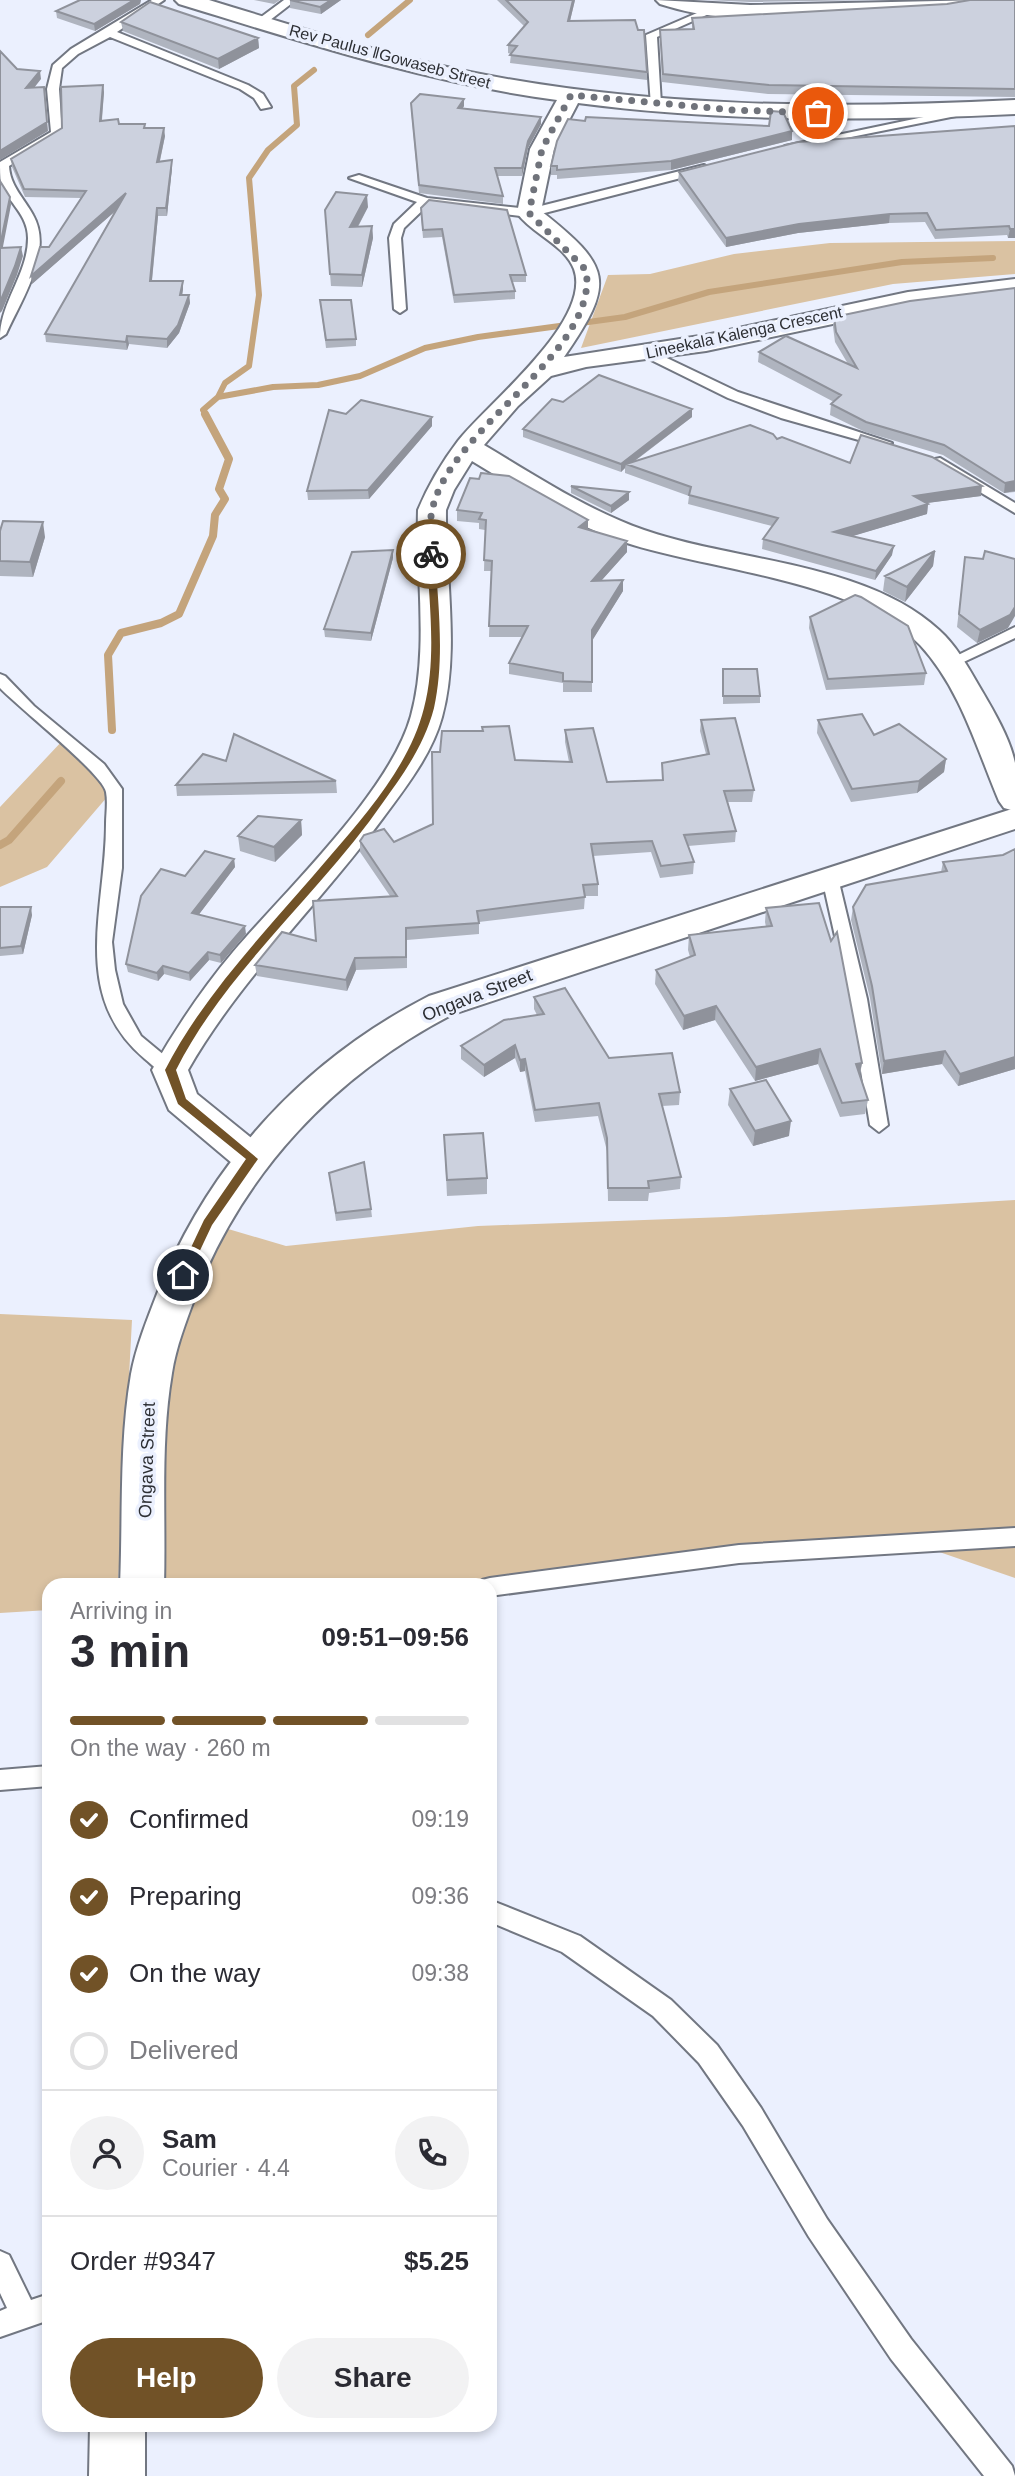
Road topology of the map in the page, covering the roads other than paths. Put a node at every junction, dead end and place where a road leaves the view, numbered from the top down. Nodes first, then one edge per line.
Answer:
1 (159, 0) edge
2 (186, 0) edge
3 (291, 0) edge
4 (667, 0) edge
5 (975, 0) edge
6 (715, 9) junction
7 (261, 22) junction
8 (108, 33) junction
9 (571, 95) junction
10 (654, 104) junction
11 (265, 107) dead end
12 (1015, 107) edge
13 (975, 109) junction
14 (785, 148) edge
15 (718, 165) edge
16 (355, 178) dead end
17 (425, 201) junction
18 (529, 213) junction
19 (1015, 286) edge
20 (400, 309) dead end
21 (0, 334) edge
22 (648, 353) junction
23 (542, 370) junction
24 (468, 447) junction
25 (904, 449) edge
26 (926, 457) edge
27 (1015, 509) edge
28 (1015, 632) edge
29 (950, 663) junction
30 (0, 678) edge
31 (1015, 800) edge
32 (1015, 818) edge
33 (830, 878) junction
34 (170, 1070) junction
35 (879, 1125) dead end
36 (253, 1159) junction
37 (1015, 1537) edge
38 (142, 1578) edge
39 (497, 1586) edge
40 (42, 1777) edge
41 (0, 1780) edge
42 (497, 1914) edge
43 (0, 2264) edge
44 (24, 2315) edge
45 (118, 2432) edge
46 (117, 2476) edge
47 (1002, 2476) edge

1 - 8 lane
2 - 7 street, Rev Paulus ǁGowaseb Street
3 - 7 lane
4 - 6 street
5 - 6 street
6 - 10 lane
7 - 9 street, Rev Paulus ǁGowaseb Street
8 - 11 lane
8 - 21 lane
9 - 10 street, Rev Paulus ǁGowaseb Street
9 - 18 street
10 - 13 street, Rev Paulus ǁGowaseb Street
12 - 13 street, Rev Paulus ǁGowaseb Street
13 - 14 lane
15 - 18 lane
16 - 17 lane
17 - 18 lane
17 - 20 lane
18 - 23 street
19 - 22 street, Lineekala Kalenga Crescent
22 - 23 street, Lineekala Kalenga Crescent
22 - 25 lane
23 - 24 street, Lineekala Kalenga Crescent
24 - 29 street
24 - 34 street, Lineekala Kalenga Crescent
26 - 27 lane
28 - 29 lane
29 - 31 street
30 - 34 lane
32 - 33 street, Ongava Street
33 - 35 lane
33 - 36 street, Ongava Street
34 - 36 street
36 - 38 street, Ongava Street
37 - 39 lane
40 - 41 lane
42 - 47 lane
43 - 44 lane
45 - 46 street

